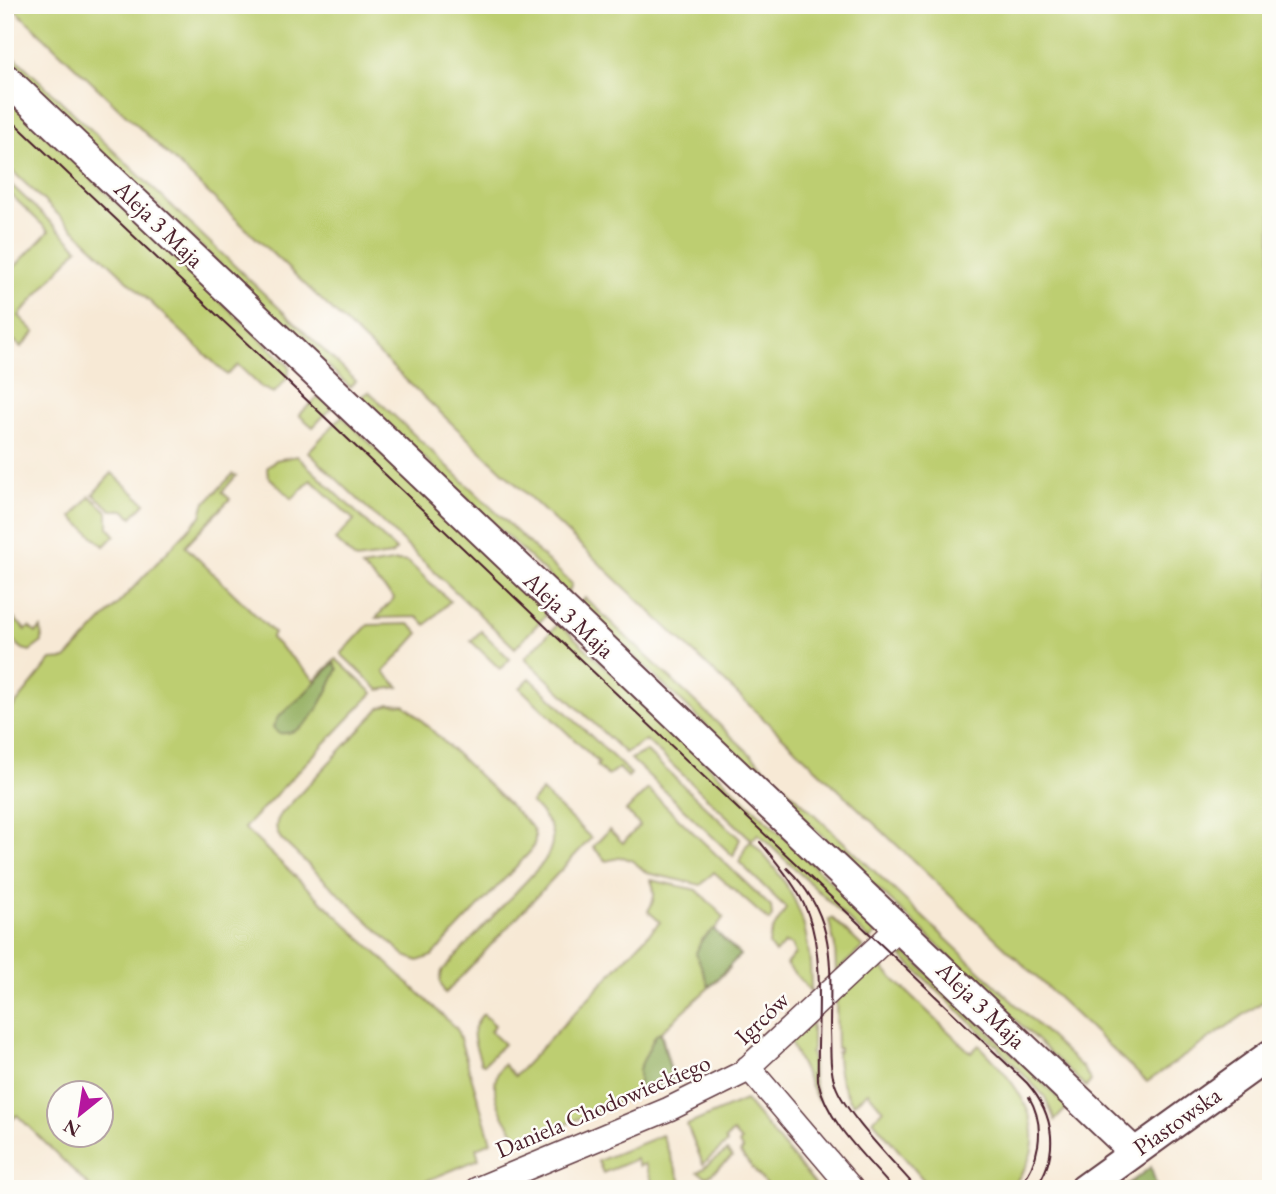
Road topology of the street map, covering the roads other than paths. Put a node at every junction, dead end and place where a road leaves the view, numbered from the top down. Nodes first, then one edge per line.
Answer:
1 (5, 78) edge
2 (899, 928) junction
3 (1271, 1054) edge
4 (748, 1068) junction
5 (1133, 1151) junction
6 (477, 1189) edge
7 (851, 1189) edge
8 (1084, 1189) edge

1 - 2 street, Aleja 3 Maja
2 - 4 street, Igrców
2 - 5 street, Aleja 3 Maja
3 - 5 street, Piastowska
4 - 6 street, Daniela Chodowieckiego
4 - 7 street, Igrców
5 - 8 street, Piastowska

